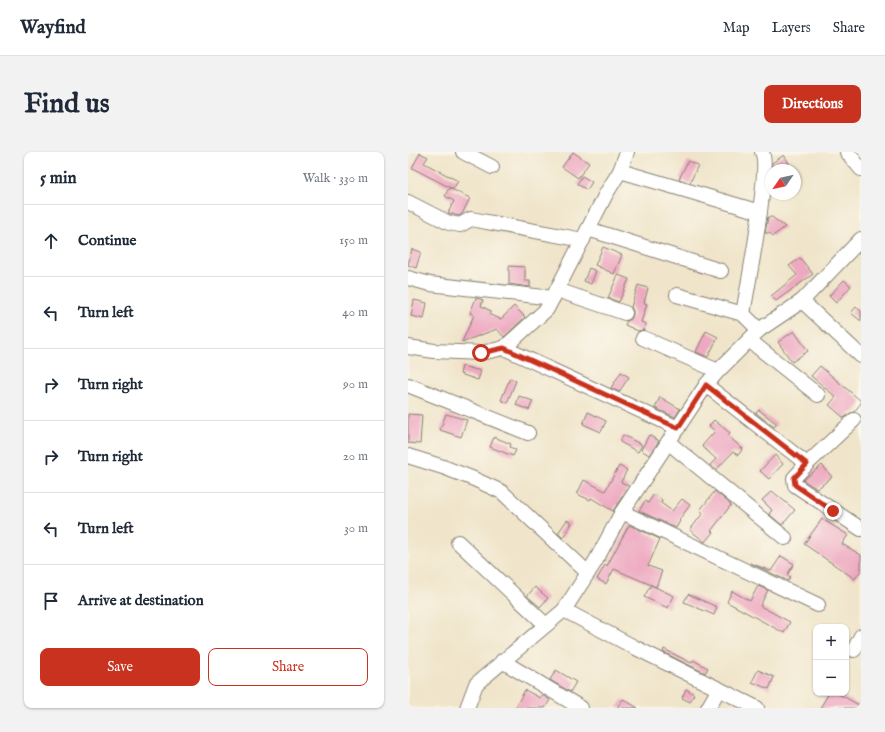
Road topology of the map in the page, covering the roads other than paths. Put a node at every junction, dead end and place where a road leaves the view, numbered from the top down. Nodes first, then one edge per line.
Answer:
1 (463, 152) edge
2 (627, 152) edge
3 (762, 152) edge
4 (847, 152) edge
5 (492, 167) dead end
6 (861, 169) edge
7 (620, 172) junction
8 (408, 202) edge
9 (760, 212) junction
10 (585, 234) junction
11 (861, 239) edge
12 (721, 271) dead end
13 (408, 278) edge
14 (555, 294) junction
15 (677, 295) dead end
16 (802, 301) junction
17 (625, 313) dead end
18 (743, 314) junction
19 (754, 335) junction
20 (643, 338) dead end
21 (408, 346) edge
22 (504, 348) junction
23 (861, 356) edge
24 (718, 371) junction
25 (408, 385) edge
26 (706, 385) junction
27 (818, 396) dead end
28 (854, 420) dead end
29 (678, 428) junction
30 (528, 433) dead end
31 (668, 442) junction
32 (408, 456) edge
33 (807, 464) junction
34 (622, 512) junction
35 (861, 529) edge
36 (785, 538) dead end
37 (458, 542) dead end
38 (588, 573) junction
39 (818, 605) dead end
40 (564, 610) junction
41 (546, 625) junction
42 (861, 636) edge
43 (854, 650) dead end
44 (502, 661) junction
45 (719, 689) junction
46 (467, 708) edge
47 (581, 708) edge
48 (708, 708) edge
49 (757, 708) edge

1 - 5 street
2 - 7 street
3 - 9 street
4 - 6 street
7 - 9 street
7 - 10 street
8 - 10 street
9 - 18 street
10 - 12 street
10 - 14 street
11 - 16 street
13 - 14 street
14 - 17 street
14 - 22 street
15 - 18 street
16 - 19 street
16 - 23 street
18 - 19 street
19 - 24 street
19 - 27 street
20 - 24 street
21 - 22 street
22 - 29 street
24 - 26 street
25 - 30 street
26 - 29 street
26 - 33 street
28 - 33 street
29 - 31 street
31 - 34 street
31 - 36 street
32 - 38 street
33 - 35 street
34 - 38 street
34 - 39 street
37 - 41 street
38 - 40 street
40 - 41 street
40 - 45 street
41 - 44 street
42 - 43 street
44 - 46 street
44 - 47 street
45 - 48 street
45 - 49 street

